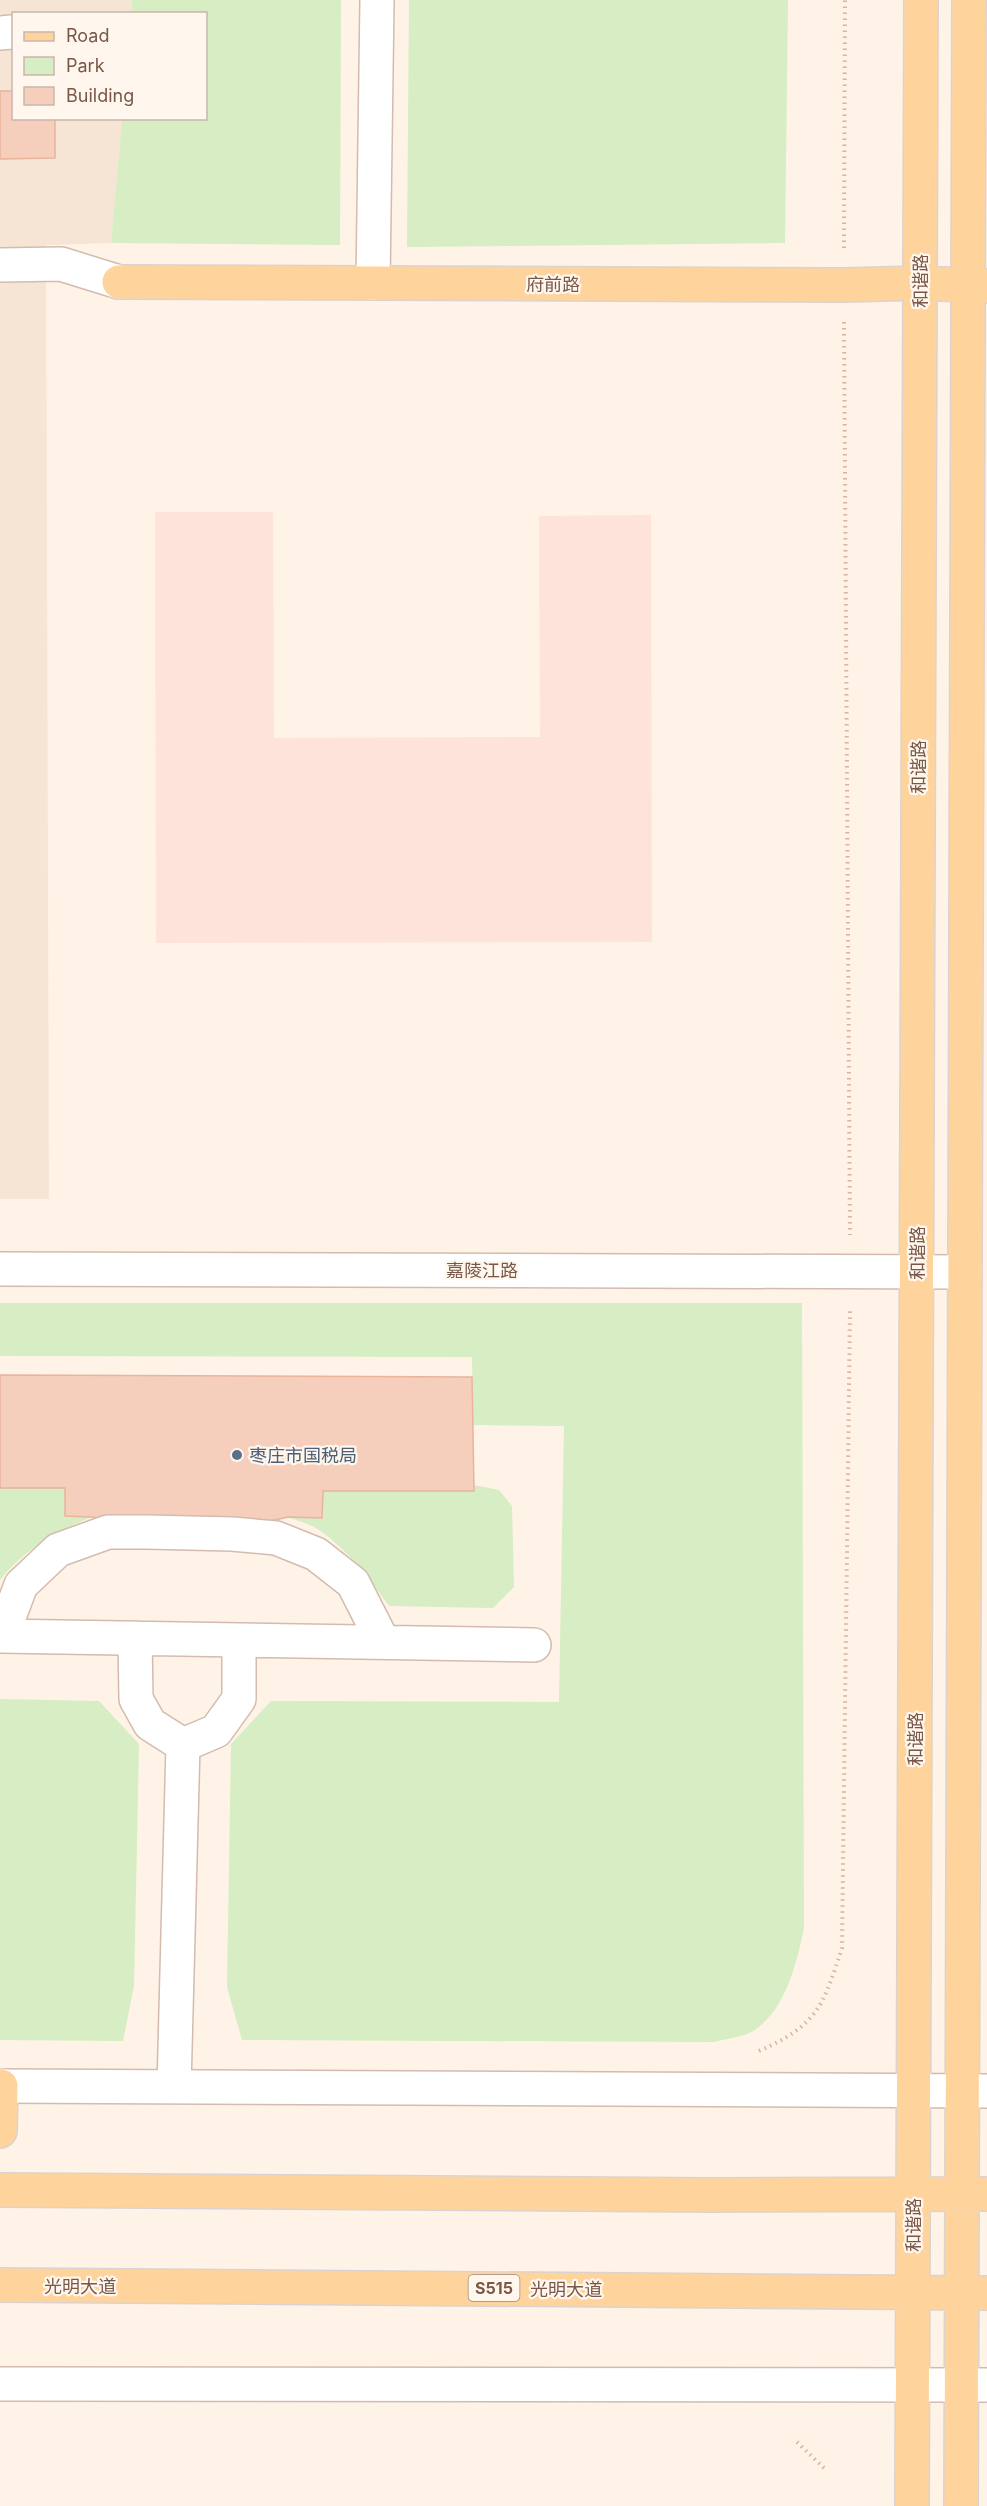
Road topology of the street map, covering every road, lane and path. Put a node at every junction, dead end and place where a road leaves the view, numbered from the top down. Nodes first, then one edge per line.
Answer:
1 (376, 0) edge
2 (844, 0) edge
3 (921, 0) edge
4 (969, 0) edge
5 (0, 265) edge
6 (119, 282) joint
7 (374, 283) junction
8 (920, 283) junction
9 (844, 285) junction
10 (977, 286) edge
11 (0, 1269) edge
12 (850, 1272) junction
13 (916, 1272) junction
14 (964, 1272) junction
15 (1, 1636) edge
16 (135, 1638) junction
17 (239, 1640) junction
18 (383, 1642) junction
19 (534, 1645) dead end
20 (183, 1745) junction
21 (842, 1948) dead end
22 (0, 2086) edge
23 (174, 2087) junction
24 (913, 2091) junction
25 (974, 2091) edge
26 (0, 2130) edge
27 (0, 2190) edge
28 (913, 2194) junction
29 (974, 2194) edge
30 (0, 2285) edge
31 (913, 2292) junction
32 (974, 2293) edge
33 (0, 2384) edge
34 (913, 2385) junction
35 (974, 2385) edge
36 (797, 2442) dead end
37 (826, 2470) dead end
38 (912, 2506) edge
39 (961, 2506) edge

1 - 7 street
2 - 9 path
3 - 8 main road, 和谐路
4 - 10 main road
5 - 6 street
6 - 7 main road, 府前路
7 - 9 main road, 府前路
8 - 9 main road, 府前路
8 - 10 main road, 府前路
8 - 13 main road, 和谐路
9 - 12 path
10 - 14 main road
11 - 12 street, 嘉陵江路
12 - 13 street, 嘉陵江路
12 - 21 path
13 - 14 street, 嘉陵江路
13 - 24 main road, 和谐路
14 - 25 main road
15 - 16 street
15 - 18 street
16 - 17 street
16 - 20 street
17 - 18 street
17 - 20 street
18 - 19 street
20 - 23 street
22 - 23 street
22 - 26 main road
23 - 24 street
24 - 25 street
24 - 28 main road, 和谐路
25 - 29 main road
27 - 28 main road
28 - 29 main road
28 - 31 main road, 和谐路
29 - 32 main road
30 - 31 main road, 光明大道 / S515
31 - 32 main road, 光明大道 / S515
31 - 34 main road, 和谐路
32 - 35 main road
33 - 34 street
34 - 35 street
34 - 38 main road, 和谐路
35 - 39 main road
36 - 37 path

